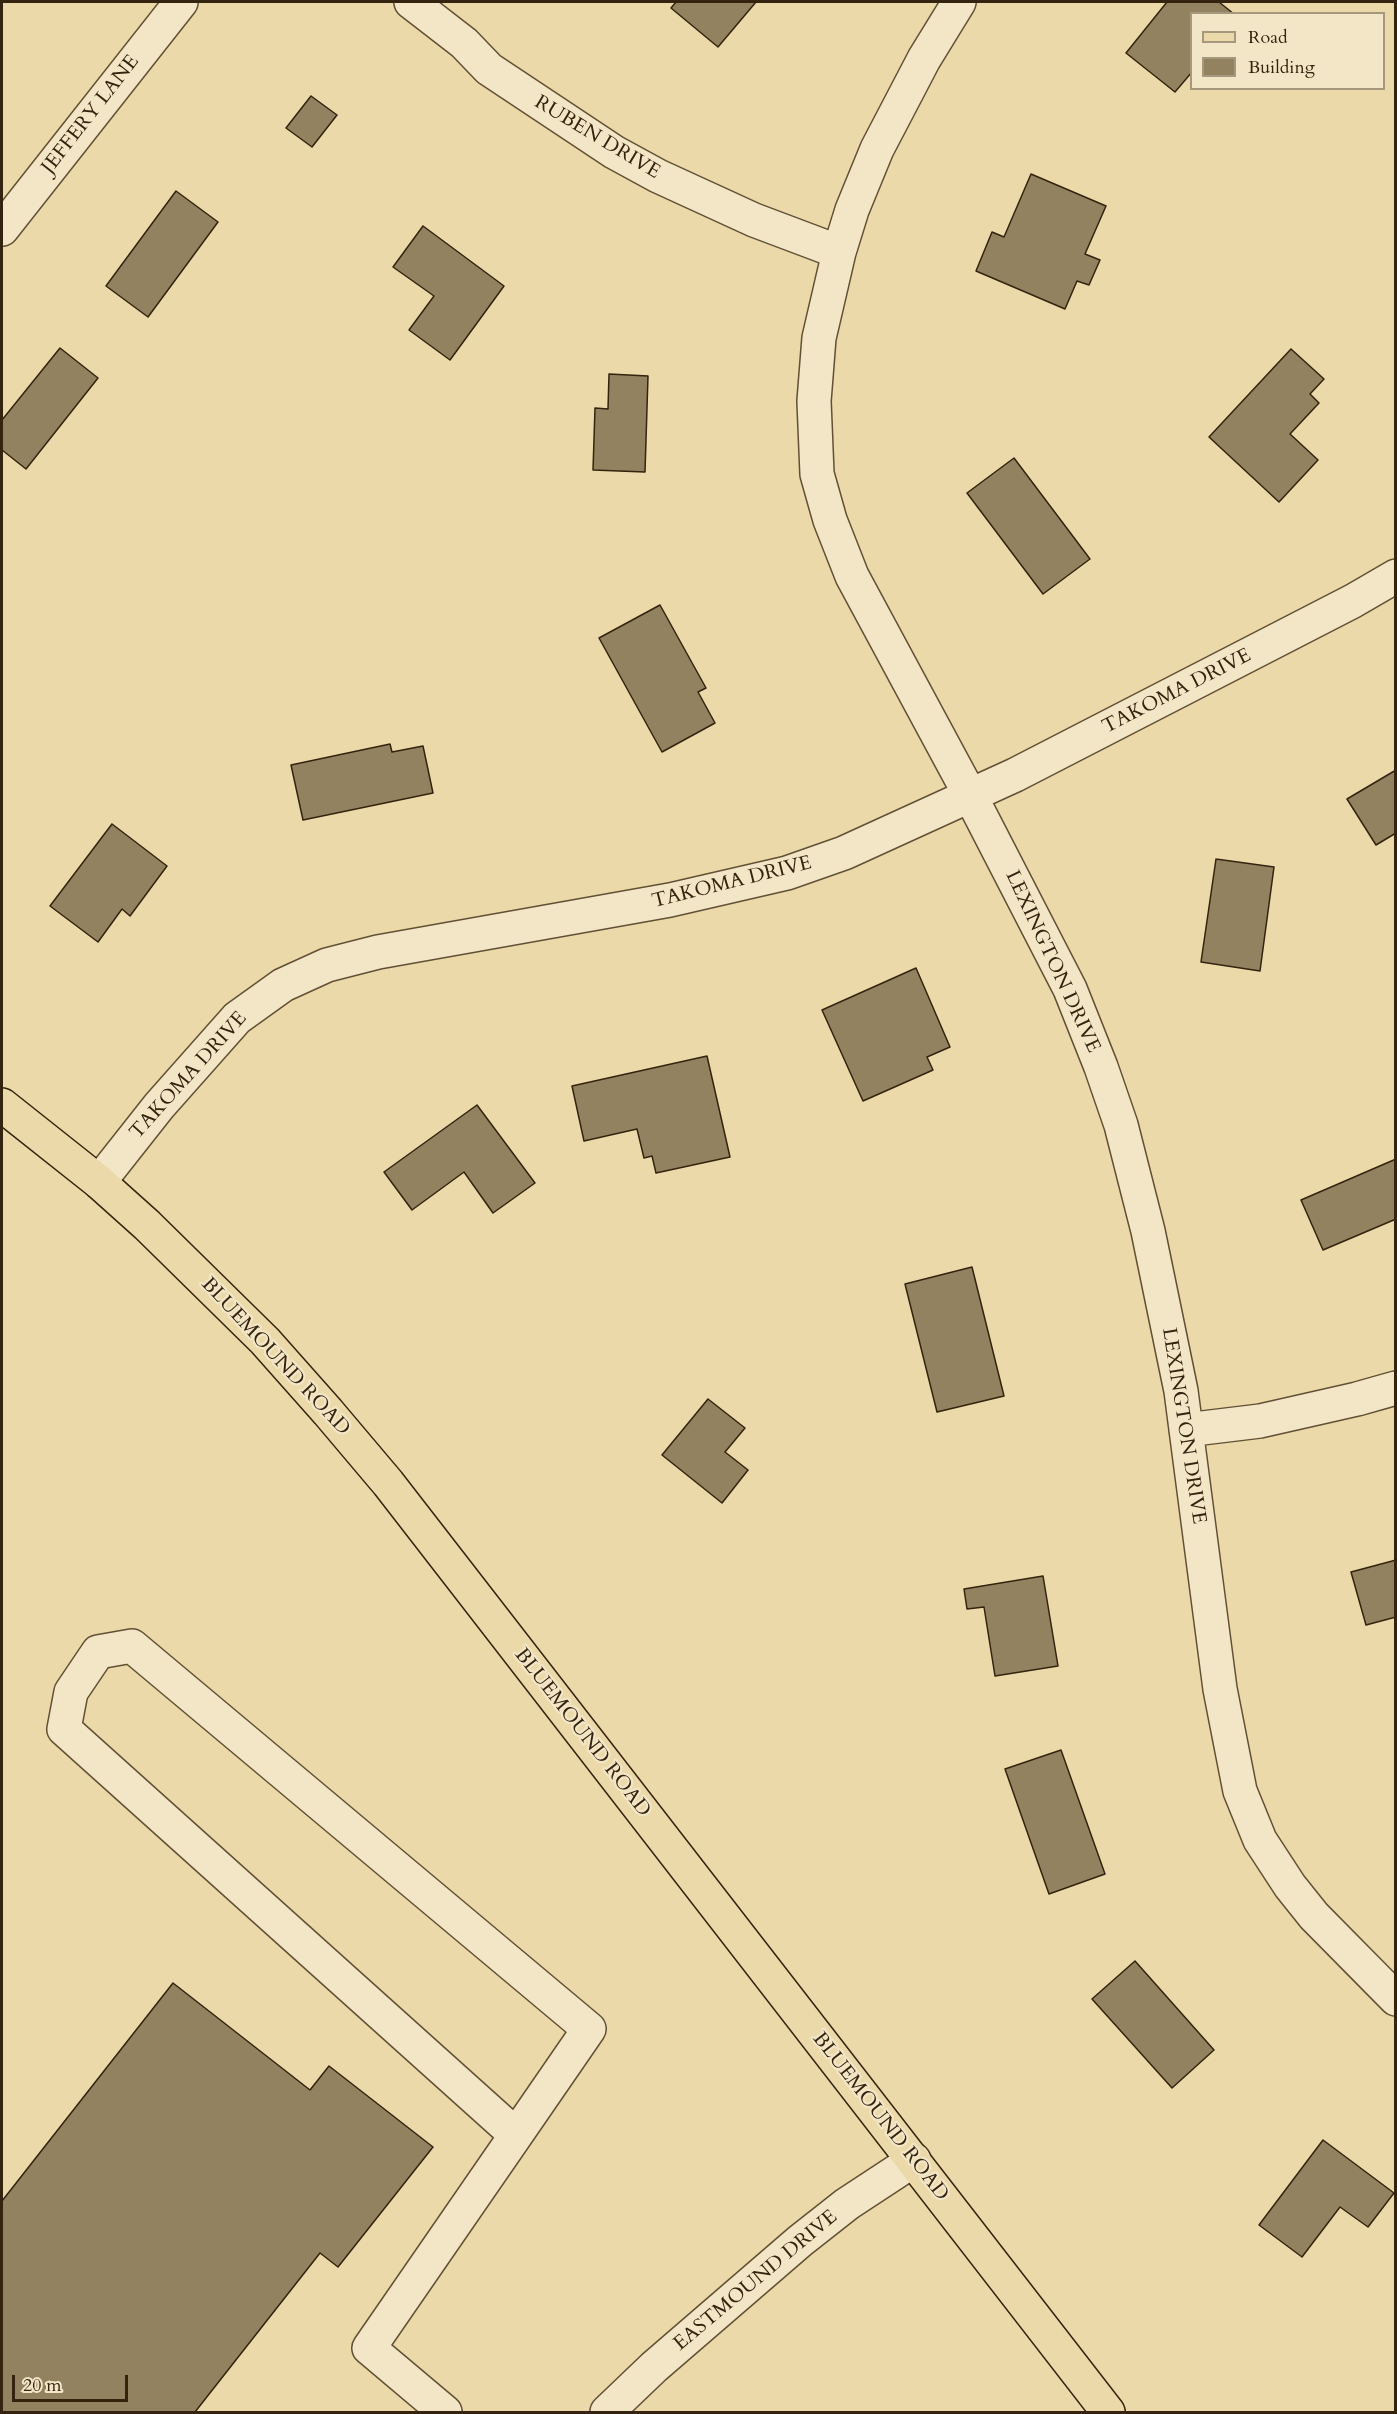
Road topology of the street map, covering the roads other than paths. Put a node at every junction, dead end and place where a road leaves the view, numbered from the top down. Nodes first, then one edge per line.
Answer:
1 (181, 2) edge
2 (411, 2) edge
3 (959, 2) edge
4 (2, 229) edge
5 (839, 252) junction
6 (1395, 576) edge
7 (970, 795) junction
8 (2, 1105) edge
9 (99, 1182) junction
10 (1395, 1388) edge
11 (1186, 1430) junction
12 (1395, 1999) edge
13 (516, 2135) junction
14 (914, 2160) junction
15 (445, 2412) edge
16 (607, 2412) edge
17 (1108, 2412) edge

1 - 4 street, JEFFERY LANE
2 - 5 street, RUBEN DRIVE
3 - 5 street, LEXINGTON DRIVE
5 - 7 street, LEXINGTON DRIVE
6 - 7 street, TAKOMA DRIVE
7 - 9 street, TAKOMA DRIVE
7 - 11 street, LEXINGTON DRIVE
8 - 9 main road, BLUEMOUND ROAD
9 - 14 main road, BLUEMOUND ROAD
10 - 11 street
11 - 12 street, LEXINGTON DRIVE
13 - 13 street
13 - 15 street
14 - 16 street, EASTMOUND DRIVE
14 - 17 main road, BLUEMOUND ROAD

